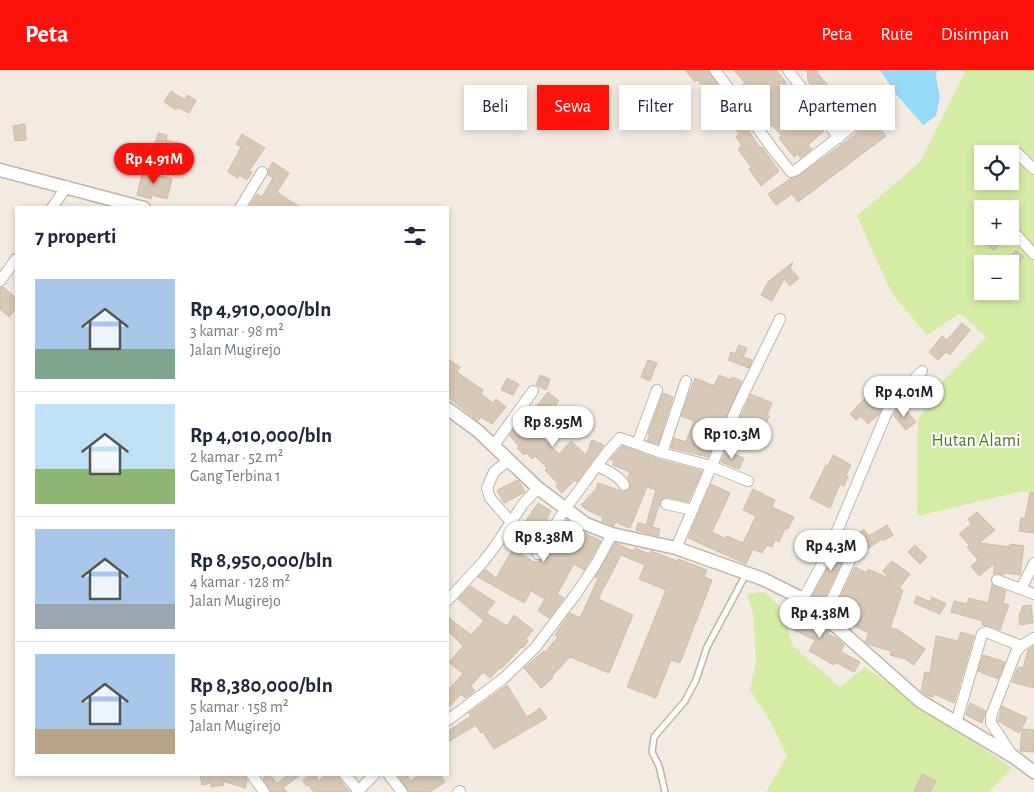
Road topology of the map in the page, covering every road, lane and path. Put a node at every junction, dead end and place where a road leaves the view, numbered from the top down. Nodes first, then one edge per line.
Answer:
1 (714, 70) edge
2 (790, 71) edge
3 (849, 130) edge
4 (839, 138) junction
5 (1019, 155) edge
6 (1034, 169) edge
7 (0, 170) edge
8 (262, 172) dead end
9 (66, 186) junction
10 (53, 206) edge
11 (139, 206) edge
12 (241, 206) edge
13 (1019, 238) edge
14 (1034, 254) edge
15 (15, 260) edge
16 (0, 280) edge
17 (780, 319) dead end
18 (922, 371) dead end
19 (686, 382) dead end
20 (657, 390) dead end
21 (533, 391) dead end
22 (449, 411) edge
23 (637, 444) junction
24 (494, 445) junction
25 (662, 453) junction
26 (509, 460) junction
27 (598, 466) junction
28 (711, 466) junction
29 (748, 480) dead end
30 (624, 485) dead end
31 (538, 488) junction
32 (666, 504) dead end
33 (565, 508) junction
34 (693, 510) junction
35 (511, 522) junction
36 (612, 534) junction
37 (676, 548) junction
38 (538, 554) dead end
39 (852, 556) dead end
40 (1034, 564) edge
41 (747, 573) junction
42 (997, 580) dead end
43 (1021, 589) junction
44 (1034, 594) edge
45 (449, 599) edge
46 (803, 599) junction
47 (824, 616) junction
48 (1034, 638) edge
49 (1021, 646) junction
50 (449, 719) edge
51 (956, 723) junction
52 (1014, 757) junction
53 (1034, 772) edge
54 (253, 776) edge
55 (346, 776) edge
56 (373, 776) edge
57 (390, 776) edge
58 (358, 791) edge
59 (264, 792) edge
60 (402, 792) edge
61 (666, 792) edge

1 - 4 street
2 - 4 street
3 - 4 street
5 - 6 street
7 - 9 street
8 - 12 street
9 - 10 street
9 - 11 street
13 - 14 street
15 - 16 street
17 - 28 street
18 - 46 street
19 - 25 street
20 - 23 street
21 - 24 street
22 - 24 street
23 - 25 street
23 - 27 street
24 - 26 street
25 - 28 street
26 - 31 street
26 - 35 street
27 - 30 street
27 - 33 street
28 - 29 street
28 - 34 street
31 - 33 street
31 - 35 street
32 - 34 street
33 - 36 street
33 - 38 street
34 - 37 street
35 - 45 street
36 - 37 street
36 - 50 street
37 - 41 street
39 - 47 street
40 - 43 street
41 - 46 street
41 - 61 lane
42 - 43 street
43 - 44 street
46 - 47 street
47 - 51 street
48 - 49 street
49 - 51 street
49 - 52 street
51 - 52 street
52 - 53 street
54 - 59 street
55 - 58 street
56 - 58 street
57 - 60 street

